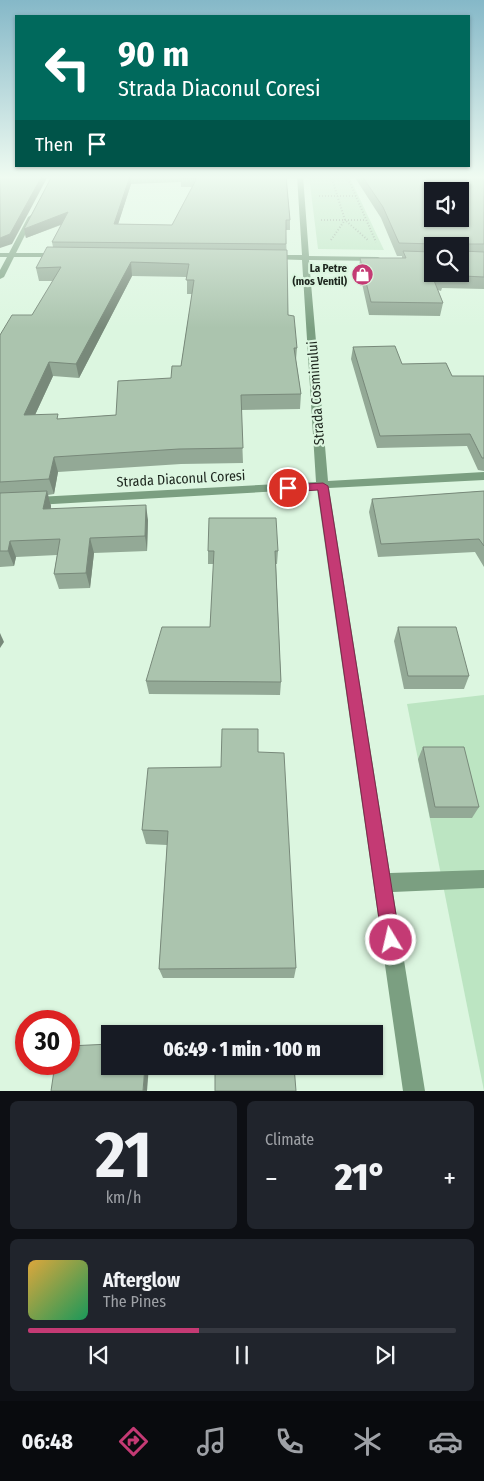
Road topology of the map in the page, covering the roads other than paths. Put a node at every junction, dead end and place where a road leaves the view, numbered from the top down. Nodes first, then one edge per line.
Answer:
1 (26, 227) edge
2 (304, 227) edge
3 (0, 254) edge
4 (12, 254) junction
5 (72, 255) edge
6 (262, 257) edge
7 (307, 257) junction
8 (384, 259) edge
9 (0, 277) edge
10 (484, 476) edge
11 (323, 486) junction
12 (0, 503) edge
13 (484, 879) edge
14 (382, 883) junction
15 (414, 1091) edge

1 - 4 street
2 - 7 street, Strada Cosminului
3 - 4 street
4 - 5 street
4 - 9 street
6 - 7 street
7 - 8 street
7 - 11 street, Strada Cosminului
10 - 11 street, Strada Diaconul Coresi
11 - 12 street, Strada Diaconul Coresi
11 - 14 street, Strada Cosminului
13 - 14 street
14 - 15 street, Strada Cosminului

